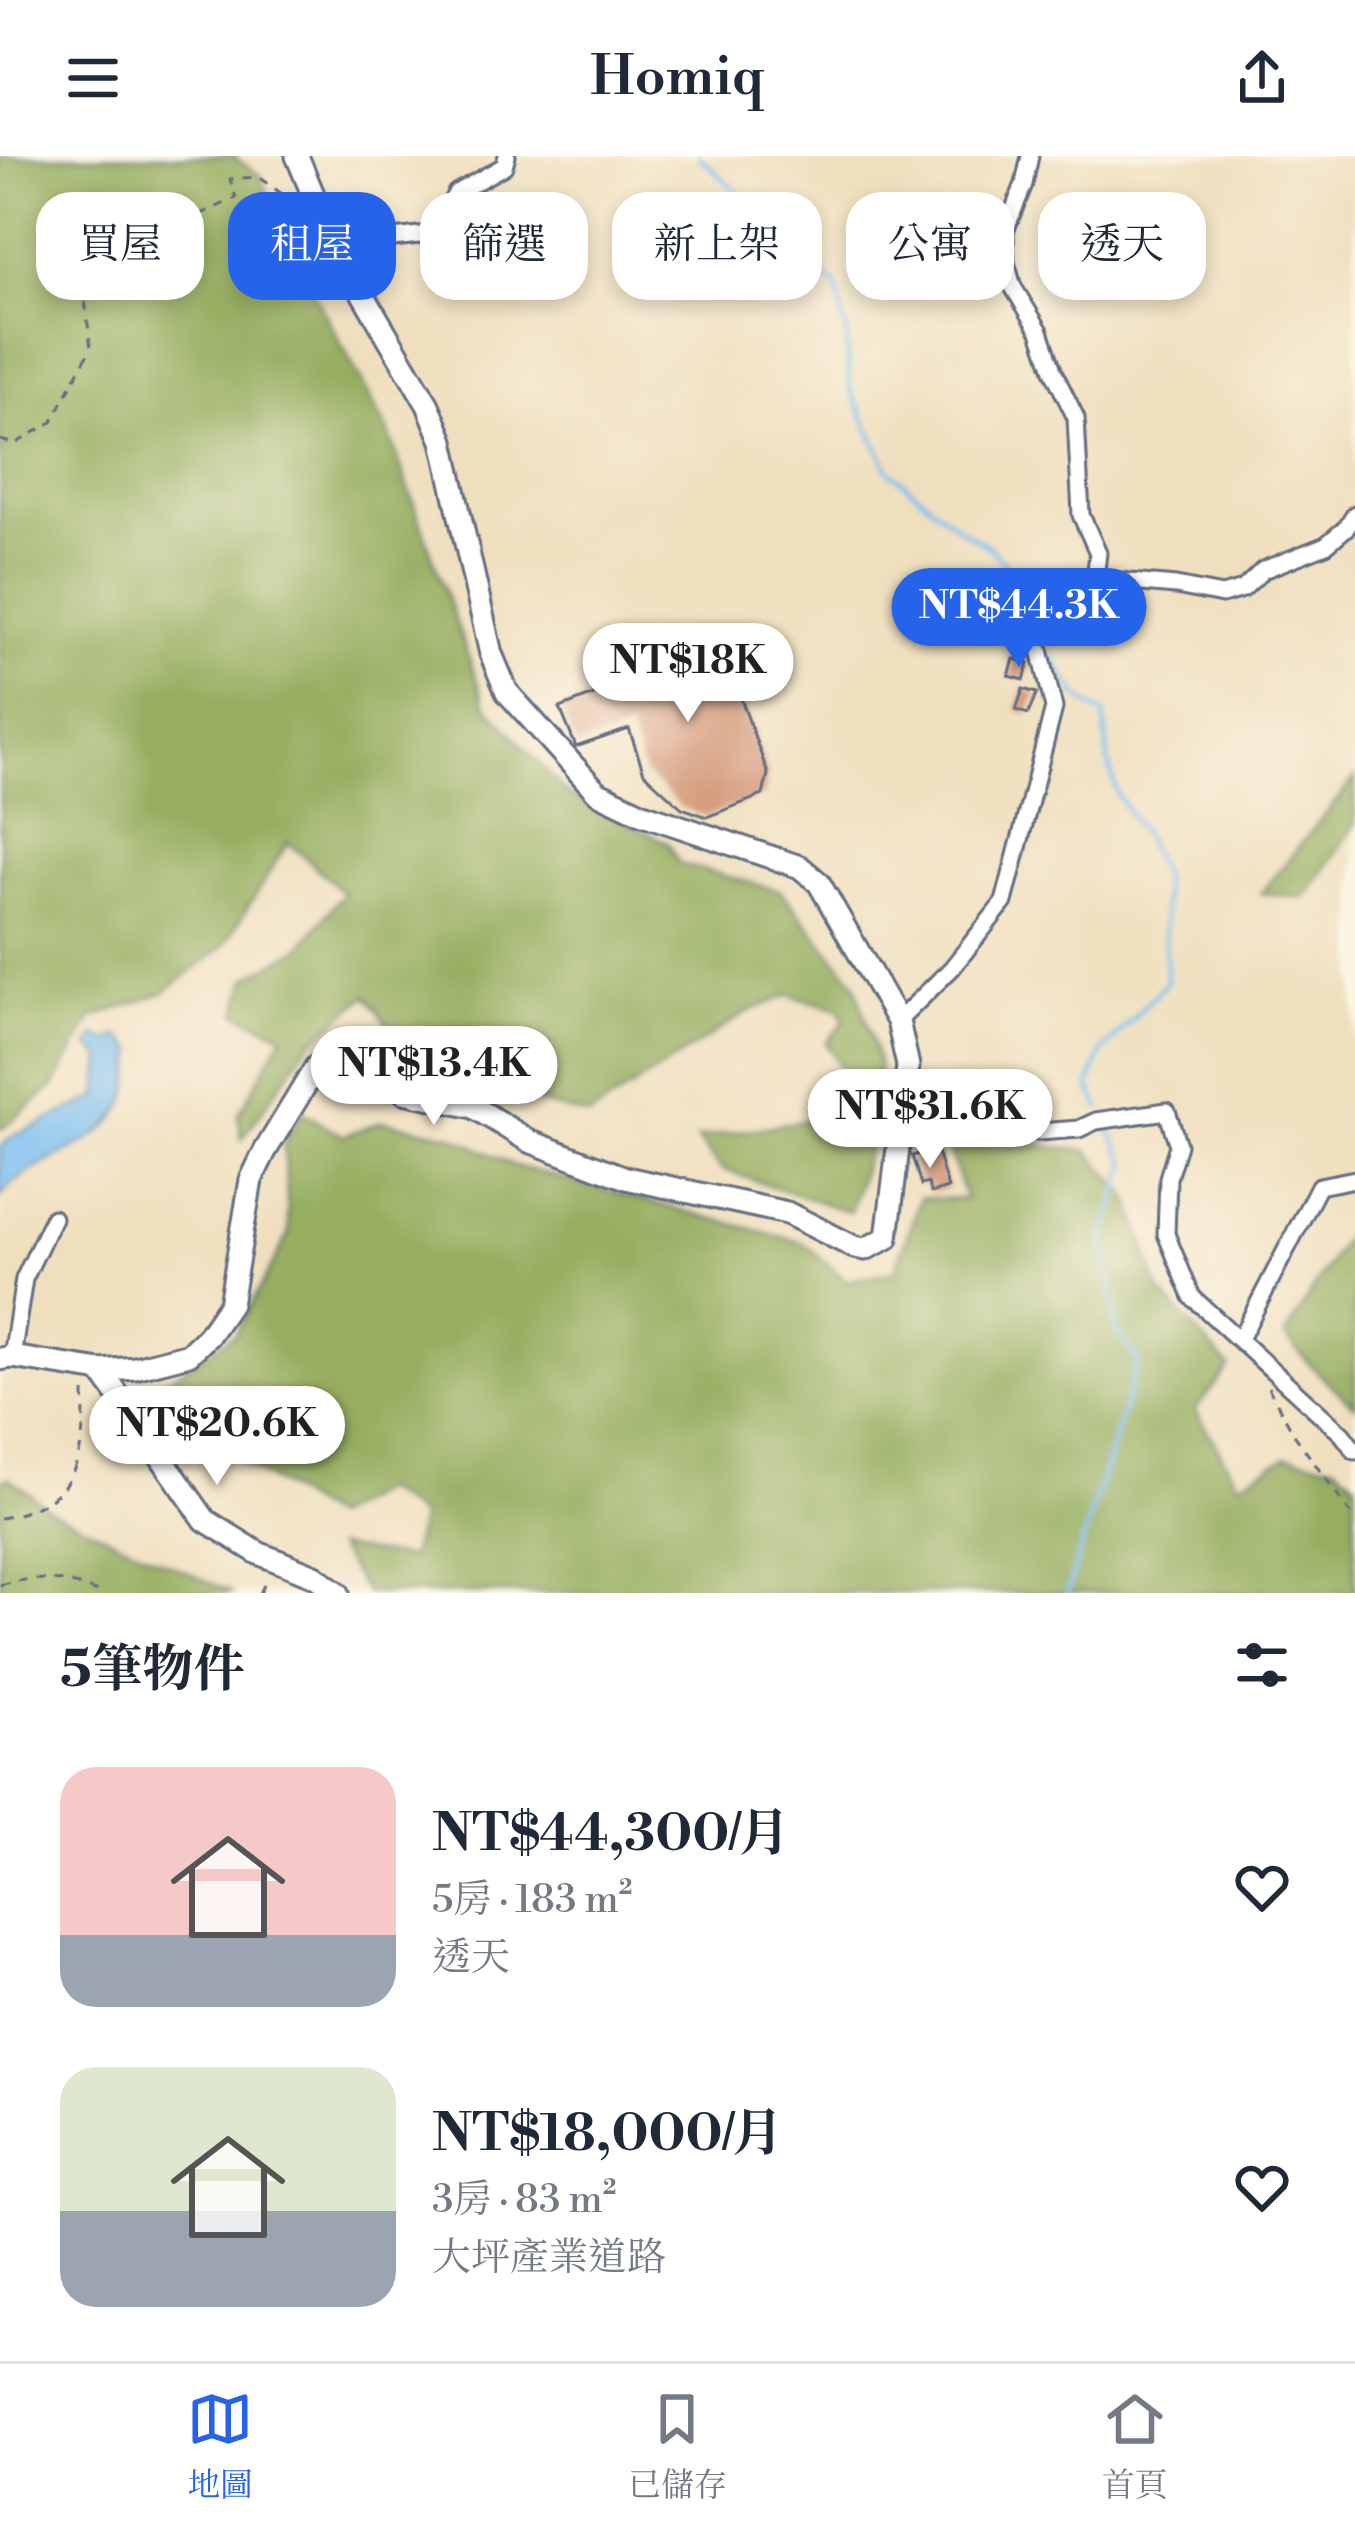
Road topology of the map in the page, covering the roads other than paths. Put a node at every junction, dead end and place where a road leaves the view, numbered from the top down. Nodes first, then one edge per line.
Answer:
1 (297, 156) edge
2 (507, 156) edge
3 (1030, 156) edge
4 (312, 192) edge
5 (396, 233) edge
6 (367, 300) edge
7 (1355, 514) edge
8 (1095, 579) junction
9 (898, 1021) junction
10 (899, 1126) junction
11 (1355, 1179) edge
12 (52, 1218) dead end
13 (1240, 1339) junction
14 (6, 1358) edge
15 (93, 1369) junction
16 (1355, 1451) edge
17 (338, 1593) edge

1 - 4 street
2 - 5 street
3 - 8 street
6 - 9 street
7 - 8 street
8 - 9 street
9 - 10 street
10 - 13 street
10 - 15 street
11 - 13 street
12 - 14 street
13 - 16 street
14 - 15 street
15 - 17 street

